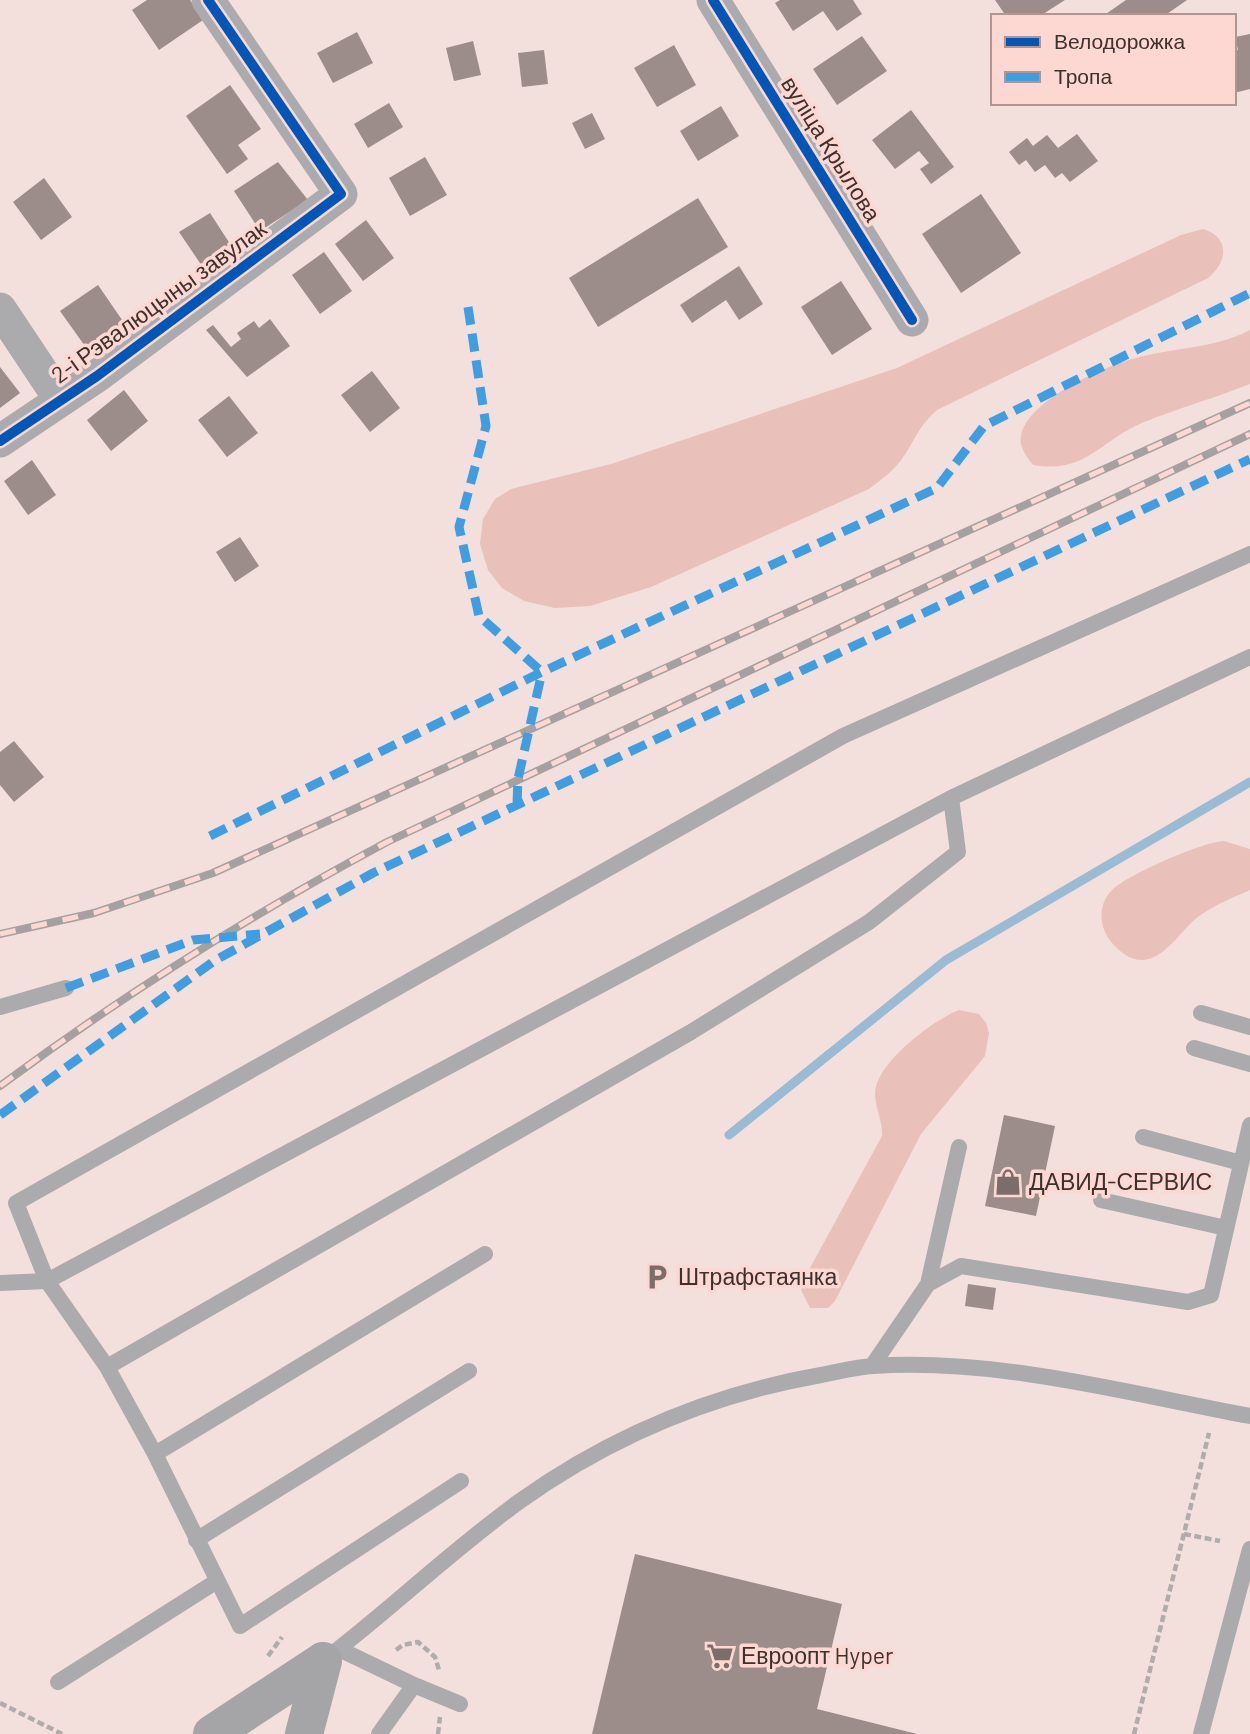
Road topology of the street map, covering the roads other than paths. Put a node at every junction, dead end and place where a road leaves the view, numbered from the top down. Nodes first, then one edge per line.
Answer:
1 (208, 0) edge
2 (713, 0) edge
3 (0, 309) edge
4 (912, 320) dead end
5 (60, 399) junction
6 (0, 441) edge
7 (1250, 554) edge
8 (1250, 657) edge
9 (951, 798) junction
10 (66, 988) dead end
11 (0, 1007) edge
12 (1201, 1013) dead end
13 (1250, 1027) edge
14 (1194, 1048) dead end
15 (1250, 1064) edge
16 (1250, 1125) edge
17 (1143, 1137) dead end
18 (959, 1147) dead end
19 (1241, 1163) junction
20 (1101, 1200) dead end
21 (1226, 1228) junction
22 (485, 1254) dead end
23 (47, 1282) junction
24 (0, 1283) edge
25 (928, 1284) junction
26 (872, 1366) junction
27 (107, 1367) junction
28 (469, 1371) dead end
29 (1250, 1416) edge
30 (155, 1454) junction
31 (461, 1480) dead end
32 (196, 1540) junction
33 (1250, 1549) edge
34 (217, 1581) junction
35 (331, 1655) junction
36 (58, 1682) dead end
37 (414, 1685) junction
38 (460, 1704) dead end
39 (212, 1734) edge
40 (304, 1734) edge
41 (379, 1734) edge
42 (1201, 1734) edge

1 - 5 street, 2-і Рэвалюцыны завулак
2 - 4 street, вуліца Крылова
3 - 5 street
5 - 6 street, 2-і Рэвалюцыны завулак
7 - 23 lane
8 - 9 lane
9 - 23 lane
9 - 27 lane
10 - 11 lane
12 - 13 lane
14 - 15 lane
16 - 19 lane
17 - 19 lane
18 - 25 lane
19 - 21 lane
20 - 21 lane
21 - 25 lane
22 - 30 lane
23 - 24 lane
23 - 27 lane
25 - 26 lane
26 - 29 lane
26 - 35 lane
27 - 30 lane
28 - 32 lane
30 - 32 lane
31 - 34 lane
32 - 34 lane
33 - 42 lane
34 - 36 lane
35 - 37 lane
35 - 39 main road
35 - 40 main road
37 - 38 lane
37 - 41 lane

